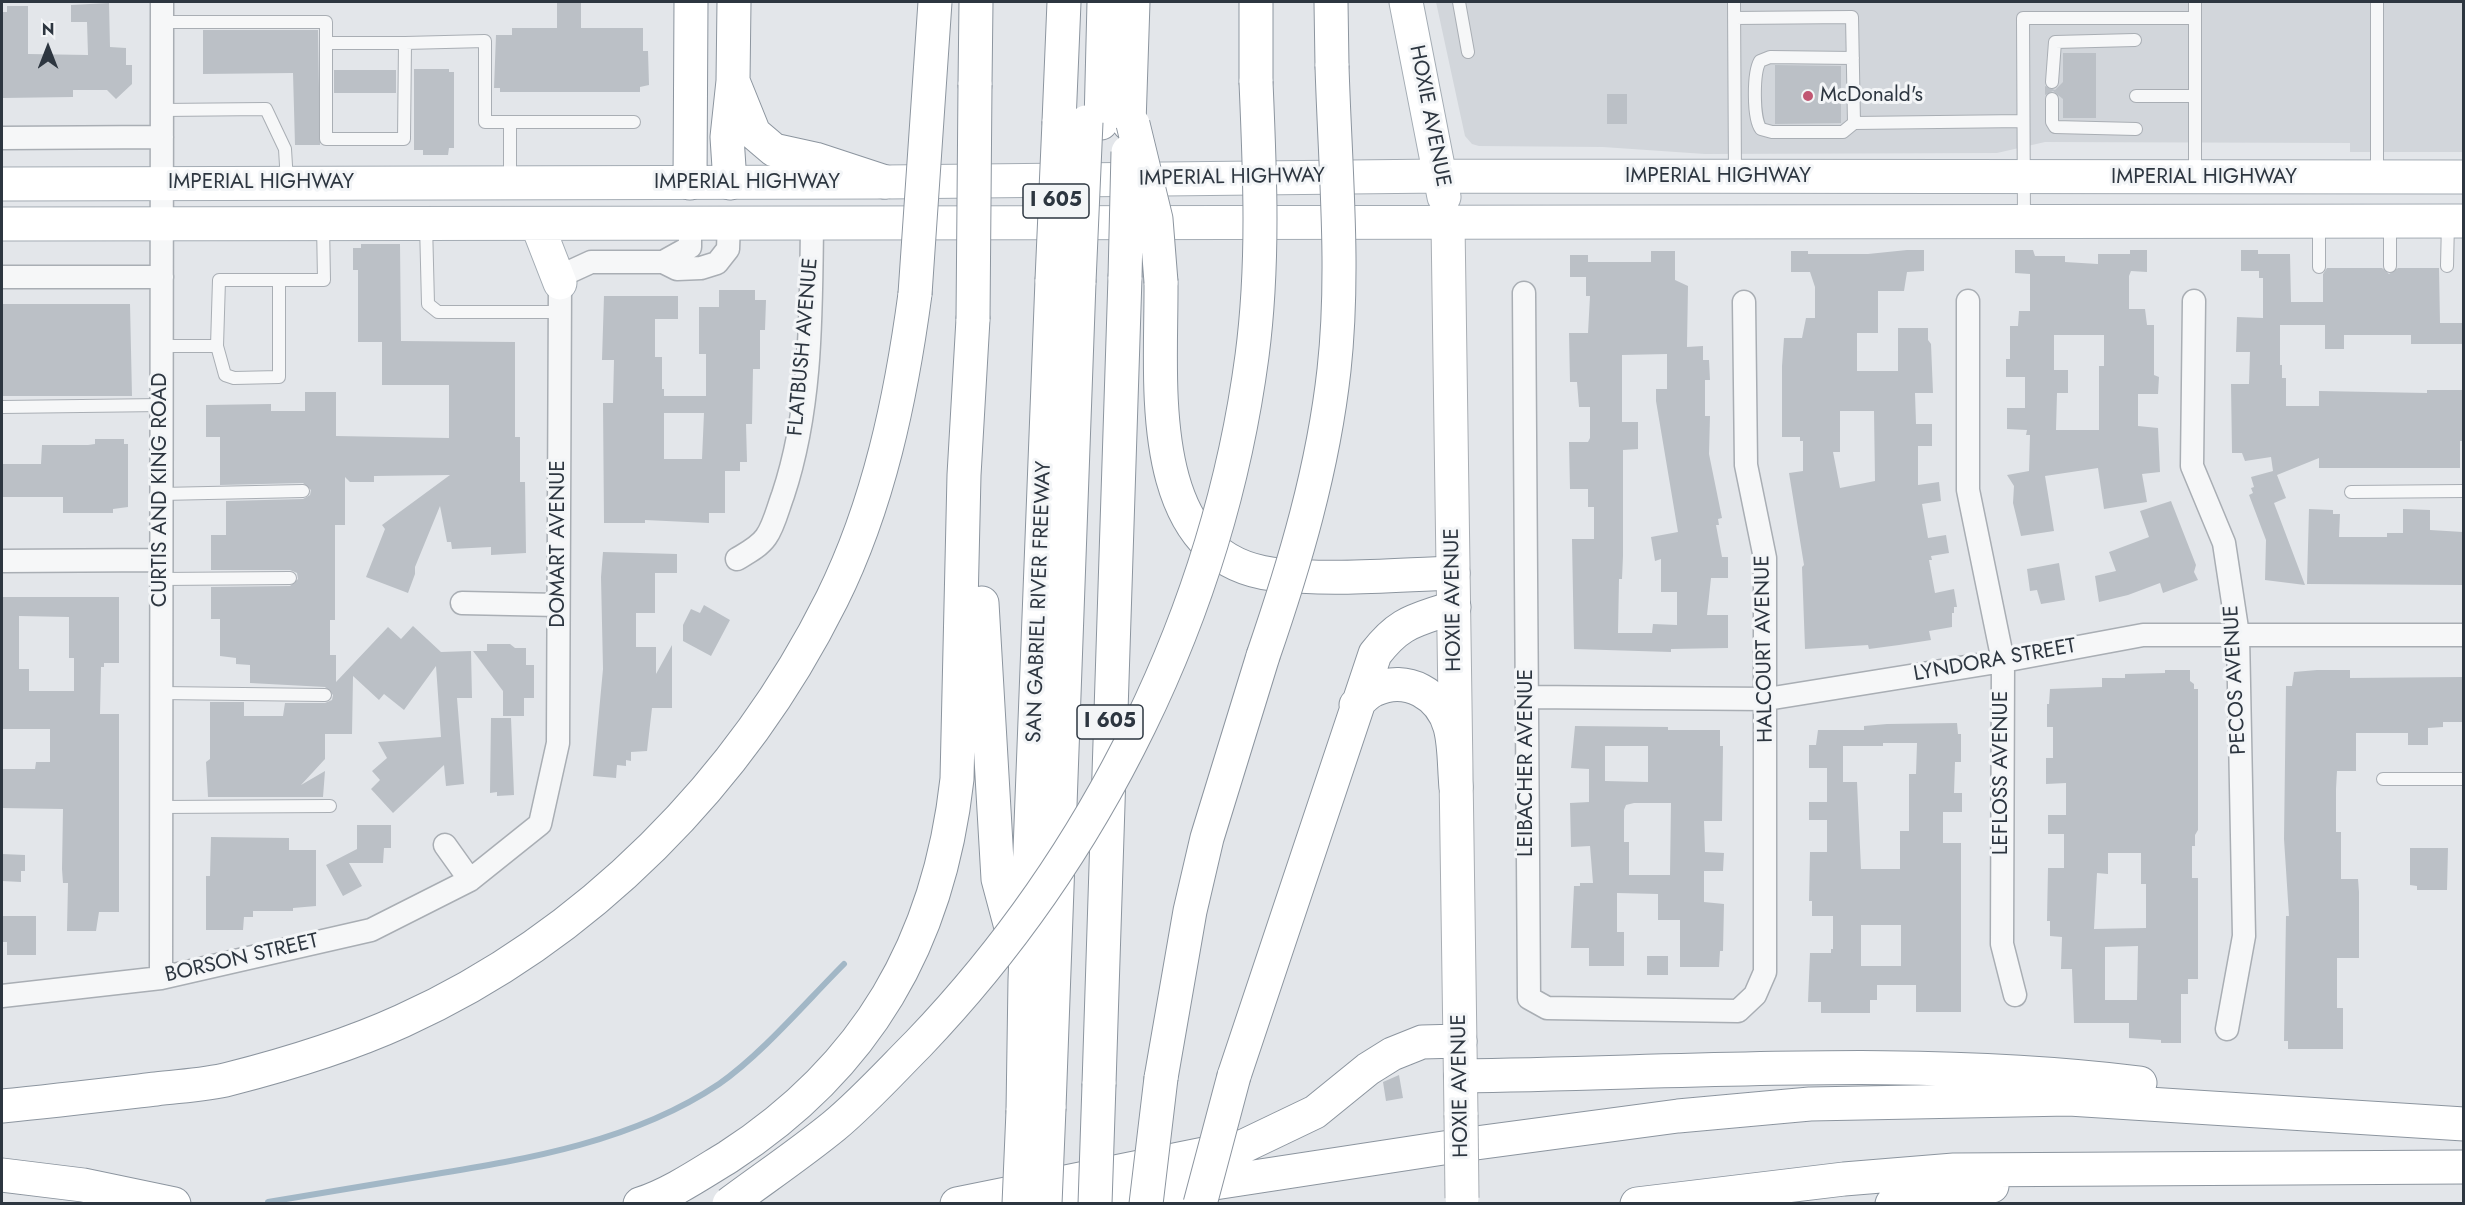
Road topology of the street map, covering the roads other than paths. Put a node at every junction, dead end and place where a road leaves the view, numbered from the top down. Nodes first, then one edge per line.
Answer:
1 (691, 2) edge
2 (734, 2) edge
3 (935, 2) edge
4 (976, 2) edge
5 (1056, 2) edge
6 (1064, 2) edge
7 (1092, 2) edge
8 (1104, 2) edge
9 (1133, 2) edge
10 (1256, 2) edge
11 (1331, 2) edge
12 (1406, 2) edge
13 (1460, 2) edge
14 (1734, 2) edge
15 (2194, 2) edge
16 (2377, 2) edge
17 (162, 12) edge
18 (1734, 18) junction
19 (2195, 18) junction
20 (2135, 40) dead end
21 (326, 43) junction
22 (405, 43) junction
23 (1468, 52) dead end
24 (1853, 58) junction
25 (1062, 68) junction
26 (733, 81) junction
27 (2052, 82) dead end
28 (2136, 96) dead end
29 (2195, 96) junction
30 (2052, 99) dead end
31 (162, 110) junction
32 (1106, 121) junction
33 (2023, 121) junction
34 (510, 122) junction
35 (634, 122) dead end
36 (1854, 123) junction
37 (2136, 129) dead end
38 (162, 136) junction
39 (2, 138) edge
40 (1442, 176) junction
41 (2463, 177) edge
42 (1735, 178) junction
43 (2024, 178) junction
44 (2195, 178) junction
45 (2377, 178) junction
46 (885, 182) junction
47 (162, 183) junction
48 (287, 183) junction
49 (690, 183) junction
50 (730, 183) junction
51 (2, 184) edge
52 (510, 184) junction
53 (2024, 221) junction
54 (2319, 221) junction
55 (2390, 221) junction
56 (2456, 221) edge
57 (729, 222) junction
58 (812, 222) junction
59 (690, 223) junction
60 (2, 224) edge
61 (162, 224) junction
62 (323, 224) junction
63 (426, 224) junction
64 (537, 224) junction
65 (1448, 224) junction
66 (663, 262) junction
67 (2390, 266) dead end
68 (2447, 266) dead end
69 (2319, 267) dead end
70 (2, 277) edge
71 (162, 277) junction
72 (1088, 279) junction
73 (279, 280) junction
74 (1524, 292) dead end
75 (560, 298) junction
76 (1968, 301) dead end
77 (2194, 301) dead end
78 (1744, 302) dead end
79 (974, 319) junction
80 (161, 346) junction
81 (217, 346) junction
82 (161, 405) junction
83 (2, 407) edge
84 (303, 491) dead end
85 (2463, 491) edge
86 (2351, 492) dead end
87 (161, 494) junction
88 (736, 559) dead end
89 (2, 561) edge
90 (161, 570) junction
91 (1454, 573) junction
92 (290, 578) dead end
93 (462, 603) dead end
94 (558, 605) junction
95 (1454, 607) junction
96 (2238, 635) junction
97 (2463, 636) edge
98 (2003, 661) junction
99 (161, 693) junction
100 (325, 694) dead end
101 (1527, 697) junction
102 (1767, 699) junction
103 (1356, 705) junction
104 (2383, 779) dead end
105 (2463, 779) edge
106 (1456, 787) junction
107 (330, 806) dead end
108 (161, 807) junction
109 (445, 845) dead end
110 (470, 880) junction
111 (160, 978) junction
112 (1025, 980) junction
113 (1755, 995) joint
114 (2015, 995) dead end
115 (2, 996) edge
116 (2227, 1029) dead end
117 (1460, 1041) junction
118 (1461, 1076) junction
119 (2, 1106) edge
120 (1036, 1109) junction
121 (2289, 1112) junction
122 (2463, 1124) edge
123 (2050, 1167) junction
124 (2463, 1167) edge
125 (2, 1175) edge
126 (174, 1203) edge
127 (640, 1203) edge
128 (729, 1203) edge
129 (957, 1203) edge
130 (1019, 1203) edge
131 (1046, 1203) edge
132 (1077, 1203) edge
133 (1095, 1203) edge
134 (1146, 1203) edge
135 (1200, 1203) edge
136 (1462, 1203) edge
137 (1637, 1203) edge
138 (1892, 1203) edge

1 - 49 main road
2 - 26 main road
3 - 119 main road, bridge
4 - 79 main road, bridge
5 - 25 main road
6 - 25 main road, SAN GABRIEL RIVER FREEWAY / I 605
7 - 32 main road
8 - 32 main road
9 - 32 main road, SAN GABRIEL RIVER FREEWAY / I 605
10 - 128 main road, bridge
11 - 134 main road, bridge
12 - 40 main road, HOXIE AVENUE
13 - 23 lane
14 - 18 lane
15 - 19 lane
16 - 45 lane
17 - 21 lane
17 - 31 street, CURTIS AND KING ROAD
18 - 24 lane
18 - 42 lane
19 - 29 lane
19 - 33 lane
20 - 27 lane
21 - 22 lane
21 - 22 lane
22 - 34 lane
24 - 36 lane
24 - 36 lane
25 - 32 main road, SAN GABRIEL RIVER FREEWAY / I 605
26 - 46 main road
26 - 50 main road
28 - 29 lane
29 - 44 lane
30 - 37 lane
31 - 38 street, CURTIS AND KING ROAD
31 - 48 lane
32 - 72 main road, SAN GABRIEL RIVER FREEWAY / I 605, bridge
32 - 72 main road, SAN GABRIEL RIVER FREEWAY / I 605, bridge
32 - 91 main road, bridge
33 - 36 lane
33 - 43 lane
34 - 35 lane
34 - 52 lane
38 - 39 street
38 - 47 street, CURTIS AND KING ROAD
40 - 42 main road, IMPERIAL HIGHWAY
40 - 46 main road, IMPERIAL HIGHWAY
40 - 65 main road, HOXIE AVENUE
41 - 45 main road, IMPERIAL HIGHWAY
42 - 43 main road, IMPERIAL HIGHWAY
43 - 44 main road, IMPERIAL HIGHWAY
43 - 53 lane
44 - 45 main road, IMPERIAL HIGHWAY
46 - 50 main road, IMPERIAL HIGHWAY
47 - 48 main road, IMPERIAL HIGHWAY
47 - 51 main road, IMPERIAL HIGHWAY
47 - 61 street, CURTIS AND KING ROAD
48 - 52 main road, IMPERIAL HIGHWAY
49 - 50 main road, IMPERIAL HIGHWAY
49 - 52 main road, IMPERIAL HIGHWAY
49 - 59 main road
50 - 57 main road
53 - 54 main road, IMPERIAL HIGHWAY
53 - 65 main road, IMPERIAL HIGHWAY
54 - 55 main road, IMPERIAL HIGHWAY
54 - 69 lane
55 - 56 main road, IMPERIAL HIGHWAY
55 - 67 lane
56 - 68 lane
57 - 58 main road, IMPERIAL HIGHWAY
57 - 59 main road, IMPERIAL HIGHWAY
57 - 66 street
58 - 65 main road, IMPERIAL HIGHWAY
58 - 88 street, FLATBUSH AVENUE
59 - 64 main road, IMPERIAL HIGHWAY
59 - 66 street
60 - 61 main road, IMPERIAL HIGHWAY
61 - 62 main road, IMPERIAL HIGHWAY
61 - 71 street, CURTIS AND KING ROAD
62 - 63 main road, IMPERIAL HIGHWAY
62 - 73 lane
63 - 64 main road, IMPERIAL HIGHWAY
63 - 75 lane
64 - 75 main road
65 - 91 main road, HOXIE AVENUE
66 - 75 street
70 - 71 street
71 - 80 street, CURTIS AND KING ROAD
72 - 112 main road, SAN GABRIEL RIVER FREEWAY / I 605
72 - 120 main road
72 - 133 main road, SAN GABRIEL RIVER FREEWAY / I 605, bridge
73 - 81 lane
73 - 81 lane
74 - 101 street, LEIBACHER AVENUE
75 - 94 street, DOMART AVENUE
76 - 98 street, LEFLOSS AVENUE
77 - 96 street, PECOS AVENUE
78 - 102 street, HALCOURT AVENUE
79 - 112 main road
79 - 127 main road
80 - 81 lane
80 - 82 street, CURTIS AND KING ROAD
82 - 83 lane
82 - 87 street, CURTIS AND KING ROAD
84 - 87 lane
85 - 86 lane
87 - 90 street, CURTIS AND KING ROAD
89 - 90 street
90 - 92 lane
90 - 99 street, CURTIS AND KING ROAD
91 - 95 main road, HOXIE AVENUE
93 - 94 street
94 - 110 street, DOMART AVENUE
95 - 103 main road
95 - 106 main road, HOXIE AVENUE
96 - 97 street, LYNDORA STREET
96 - 98 street, LYNDORA STREET
96 - 116 street, PECOS AVENUE
98 - 102 street, LYNDORA STREET
98 - 114 street, LEFLOSS AVENUE
99 - 100 lane
99 - 108 street, CURTIS AND KING ROAD
101 - 102 street, LYNDORA STREET
101 - 113 street, LEIBACHER AVENUE
102 - 113 street, HALCOURT AVENUE
103 - 106 main road
103 - 135 main road, bridge
104 - 105 lane
106 - 117 main road, HOXIE AVENUE
107 - 108 lane
108 - 111 street, CURTIS AND KING ROAD
109 - 110 street
110 - 111 street, BORSON STREET
111 - 115 street, BORSON STREET
112 - 120 main road, SAN GABRIEL RIVER FREEWAY / I 605
117 - 118 main road, HOXIE AVENUE
117 - 129 main road
118 - 121 main road
118 - 136 main road, HOXIE AVENUE, bridge
120 - 130 main road, SAN GABRIEL RIVER FREEWAY / I 605, bridge
120 - 131 main road, bridge
121 - 122 main road
121 - 132 main road
123 - 124 main road
123 - 137 main road
123 - 138 main road
125 - 126 main road

